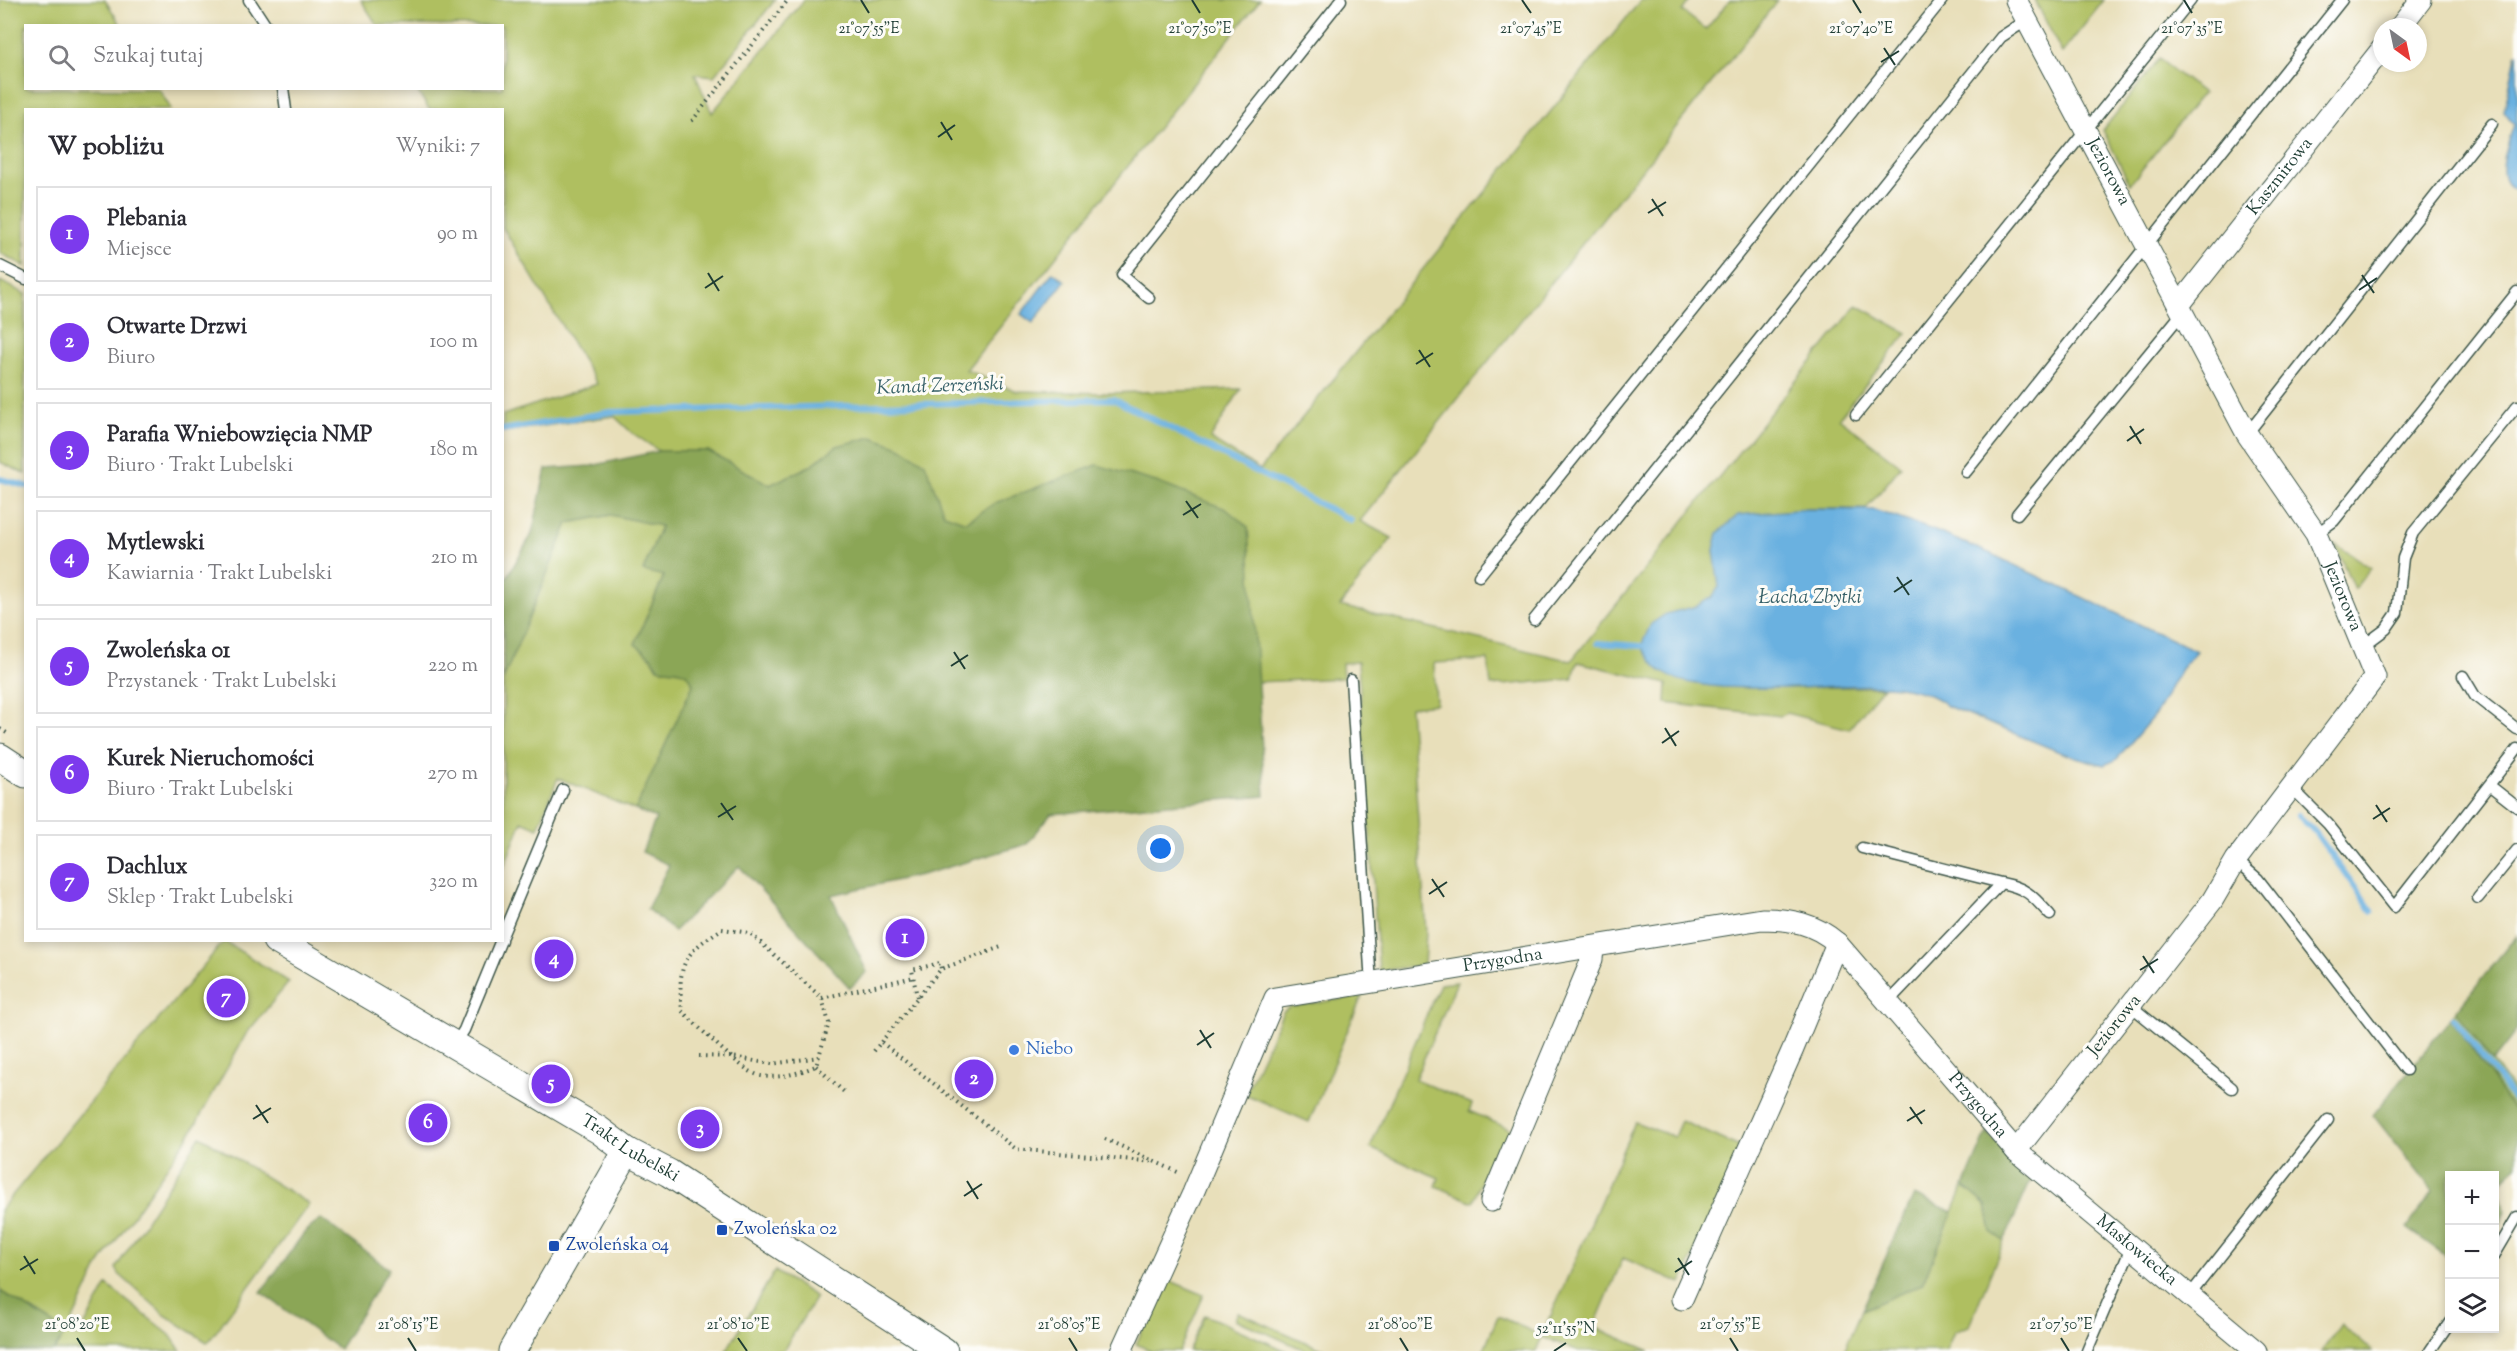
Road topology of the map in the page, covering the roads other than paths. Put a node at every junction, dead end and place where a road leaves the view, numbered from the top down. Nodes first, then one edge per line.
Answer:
1 (249, 0) edge
2 (1341, 0) edge
3 (1942, 0) edge
4 (2016, 0) edge
5 (2191, 0) edge
6 (2342, 0) edge
7 (2421, 0) edge
8 (2407, 18) edge
9 (2027, 20) junction
10 (265, 24) edge
11 (2373, 61) edge
12 (283, 90) edge
13 (286, 108) edge
14 (2492, 124) dead end
15 (2086, 133) junction
16 (2147, 247) junction
17 (0, 266) edge
18 (24, 278) edge
19 (2517, 292) edge
20 (1149, 298) dead end
21 (2181, 308) junction
22 (2517, 406) edge
23 (1856, 415) dead end
24 (2247, 434) junction
25 (1966, 472) dead end
26 (2018, 514) dead end
27 (2316, 534) junction
28 (1479, 576) dead end
29 (1534, 620) dead end
30 (2363, 646) junction
31 (2463, 676) dead end
32 (1351, 680) dead end
33 (2517, 729) edge
34 (2517, 749) edge
35 (0, 757) edge
36 (24, 773) edge
37 (2489, 785) junction
38 (2291, 787) junction
39 (563, 790) dead end
40 (2517, 807) edge
41 (1862, 848) dead end
42 (2517, 850) edge
43 (2236, 860) junction
44 (2001, 883) junction
45 (2478, 898) dead end
46 (2050, 915) dead end
47 (504, 931) edge
48 (279, 942) edge
49 (500, 942) edge
50 (1837, 943) junction
51 (1593, 949) junction
52 (1371, 984) junction
53 (1889, 1001) junction
54 (2131, 1006) junction
55 (454, 1046) junction
56 (2406, 1070) dead end
57 (2232, 1088) dead end
58 (2328, 1120) dead end
59 (627, 1151) junction
60 (2016, 1151) junction
61 (1491, 1201) dead end
62 (2517, 1217) edge
63 (2131, 1248) junction
64 (2499, 1248) edge
65 (2189, 1296) junction
66 (1682, 1299) dead end
67 (2445, 1329) edge
68 (512, 1351) edge
69 (944, 1351) edge
70 (1121, 1351) edge
71 (2087, 1351) edge
72 (2256, 1351) edge
73 (2430, 1351) edge

1 - 10 lane
2 - 20 lane
3 - 28 lane
4 - 9 street, Jeziorowa
5 - 15 lane
6 - 16 lane
7 - 8 street
9 - 15 street, Jeziorowa
9 - 29 lane
11 - 21 street, Kaszmirowa
12 - 13 lane
14 - 24 lane
15 - 16 street, Jeziorowa
15 - 23 lane
16 - 21 street, Jeziorowa
16 - 25 lane
17 - 18 lane
19 - 27 lane
21 - 24 street, Jeziorowa
21 - 26 lane
22 - 30 lane
24 - 27 street, Jeziorowa
27 - 30 street, Jeziorowa
30 - 38 street, Jeziorowa
31 - 33 lane
32 - 52 lane
34 - 37 lane
35 - 36 street
37 - 38 lane
37 - 40 lane
38 - 43 street, Jeziorowa
39 - 47 lane
41 - 44 lane
42 - 45 lane
43 - 54 street, Jeziorowa
43 - 56 lane
44 - 46 lane
44 - 53 lane
48 - 55 street, Trakt Lubelski
49 - 55 lane
50 - 51 street, Przygodna
50 - 53 street, Przygodna
50 - 66 street
51 - 52 street, Przygodna
51 - 61 street
52 - 70 street, Przygodna
53 - 60 street, Przygodna
54 - 57 lane
54 - 60 street, Jeziorowa
55 - 59 street, Trakt Lubelski
58 - 65 lane
59 - 68 street
59 - 69 street, Trakt Lubelski
60 - 63 street, Masłowiecka
62 - 64 lane
63 - 65 street, Masłowiecka
63 - 71 lane
65 - 72 street, Masłowiecka
67 - 73 lane

